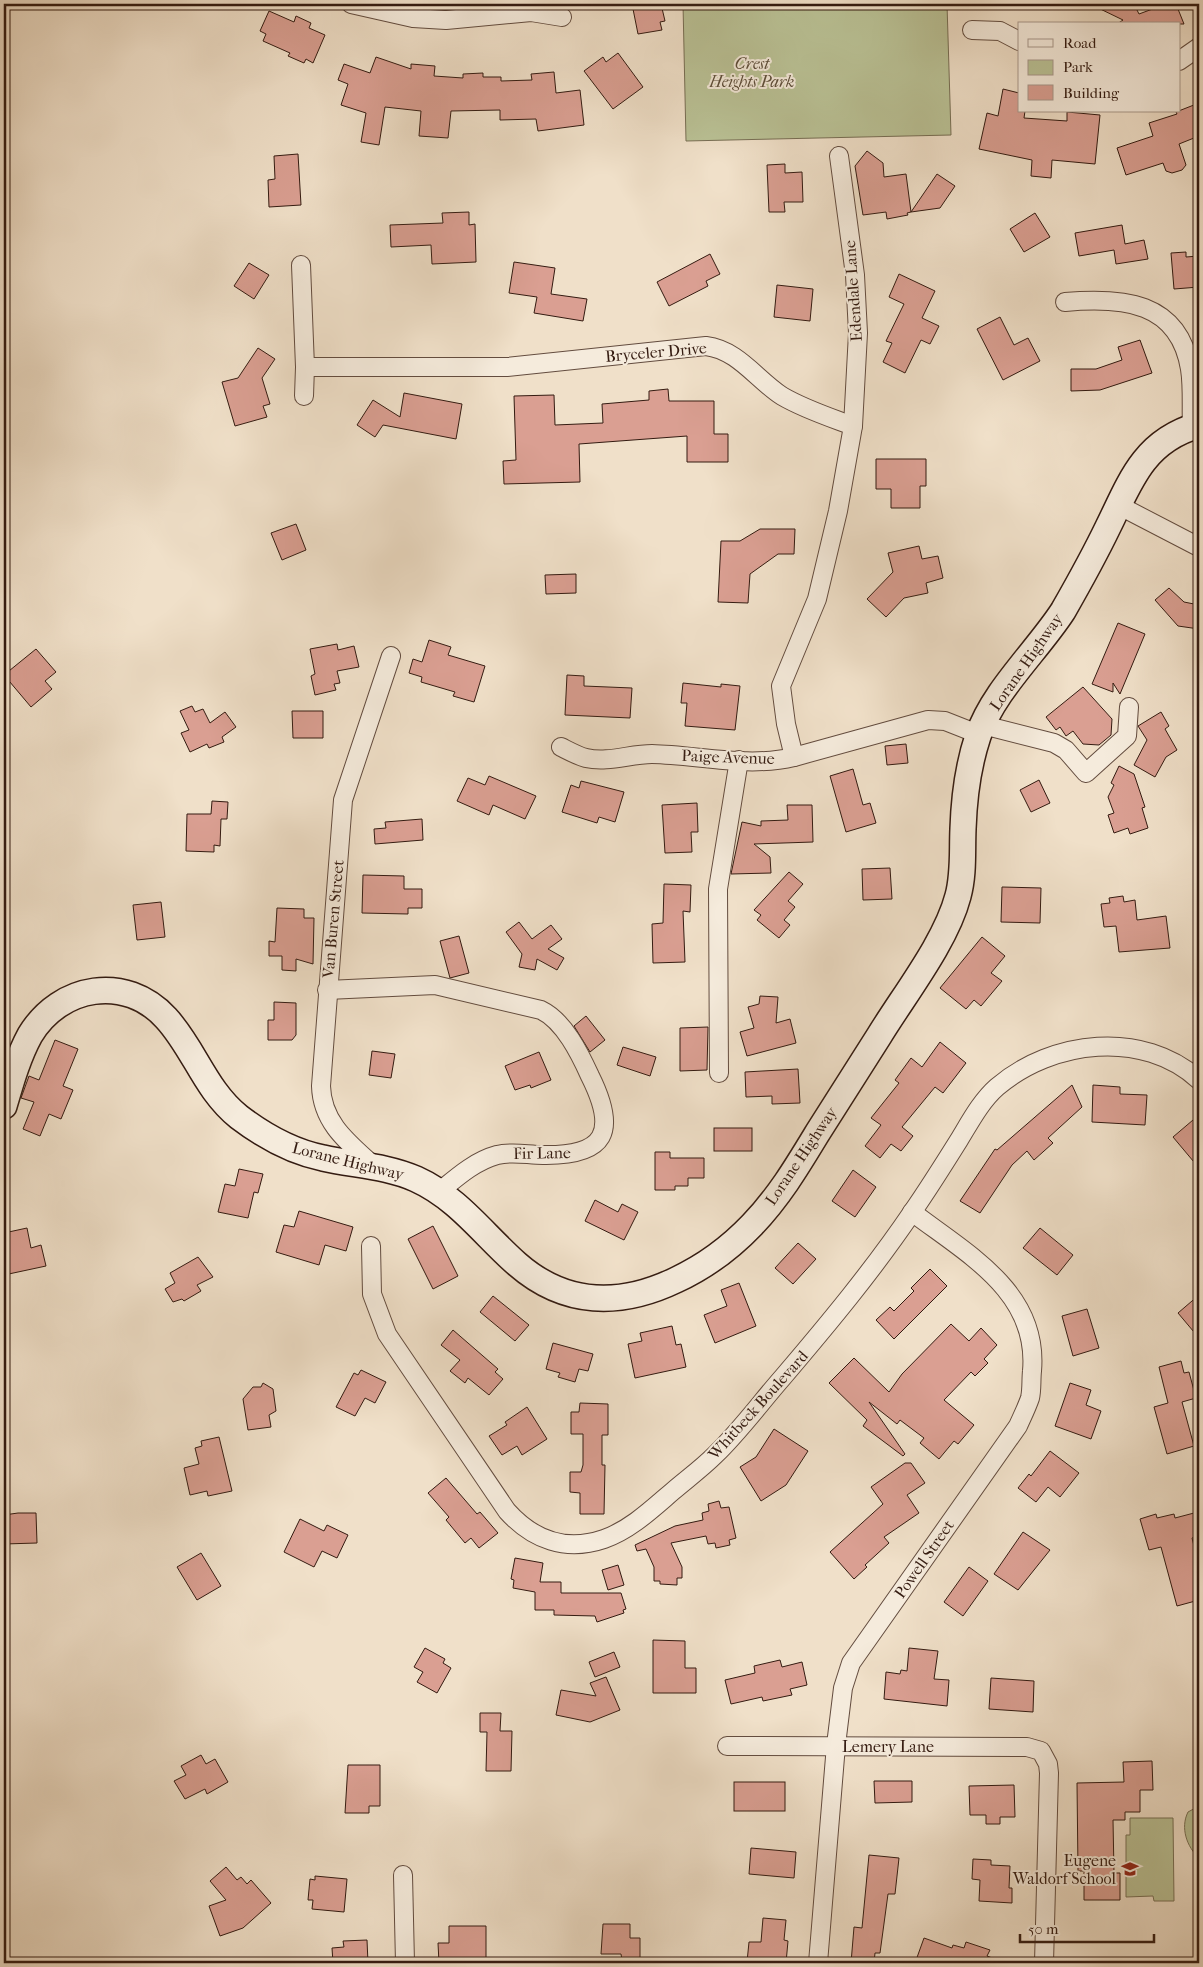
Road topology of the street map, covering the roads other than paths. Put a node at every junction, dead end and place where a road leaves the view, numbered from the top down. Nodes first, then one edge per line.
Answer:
1 (351, 4) edge
2 (562, 17) dead end
3 (972, 30) dead end
4 (1018, 40) edge
5 (1199, 47) edge
6 (1180, 61) edge
7 (839, 156) dead end
8 (301, 265) dead end
9 (1065, 302) dead end
10 (305, 367) junction
11 (304, 396) dead end
12 (853, 426) junction
13 (1196, 426) edge
14 (1118, 505) junction
15 (1199, 546) edge
16 (391, 656) dead end
17 (1129, 707) dead end
18 (981, 730) junction
19 (561, 747) dead end
20 (794, 756) junction
21 (739, 760) junction
22 (327, 990) junction
23 (1197, 1072) edge
24 (719, 1074) dead end
25 (4, 1106) edge
26 (377, 1168) junction
27 (440, 1191) junction
28 (912, 1212) junction
29 (371, 1246) dead end
30 (727, 1746) dead end
31 (836, 1746) junction
32 (403, 1875) dead end
33 (404, 1963) edge
34 (818, 1963) edge
35 (1044, 1963) edge

1 - 2 street
3 - 4 street
5 - 6 street
7 - 12 street, Edendale Lane
8 - 10 street
9 - 13 street
10 - 11 street
10 - 12 street, Bryceler Drive
12 - 20 street
13 - 14 street, Lorane Highway
14 - 15 street
14 - 18 street, Lorane Highway
16 - 22 street, Van Buren Street
17 - 18 street, Paige Avenue
18 - 20 street, Paige Avenue
18 - 27 street, Lorane Highway
19 - 21 street, Paige Avenue
20 - 21 street, Paige Avenue
21 - 24 street
22 - 26 street, Van Buren Street
22 - 27 street, Fir Lane
23 - 28 street, Whitbeck Boulevard
25 - 26 street, Lorane Highway
26 - 27 street, Lorane Highway
28 - 29 street, Whitbeck Boulevard
28 - 31 street, Powell Street
30 - 31 street, Lemery Lane
31 - 34 street, Powell Street
31 - 35 street, Lemery Lane
32 - 33 street

